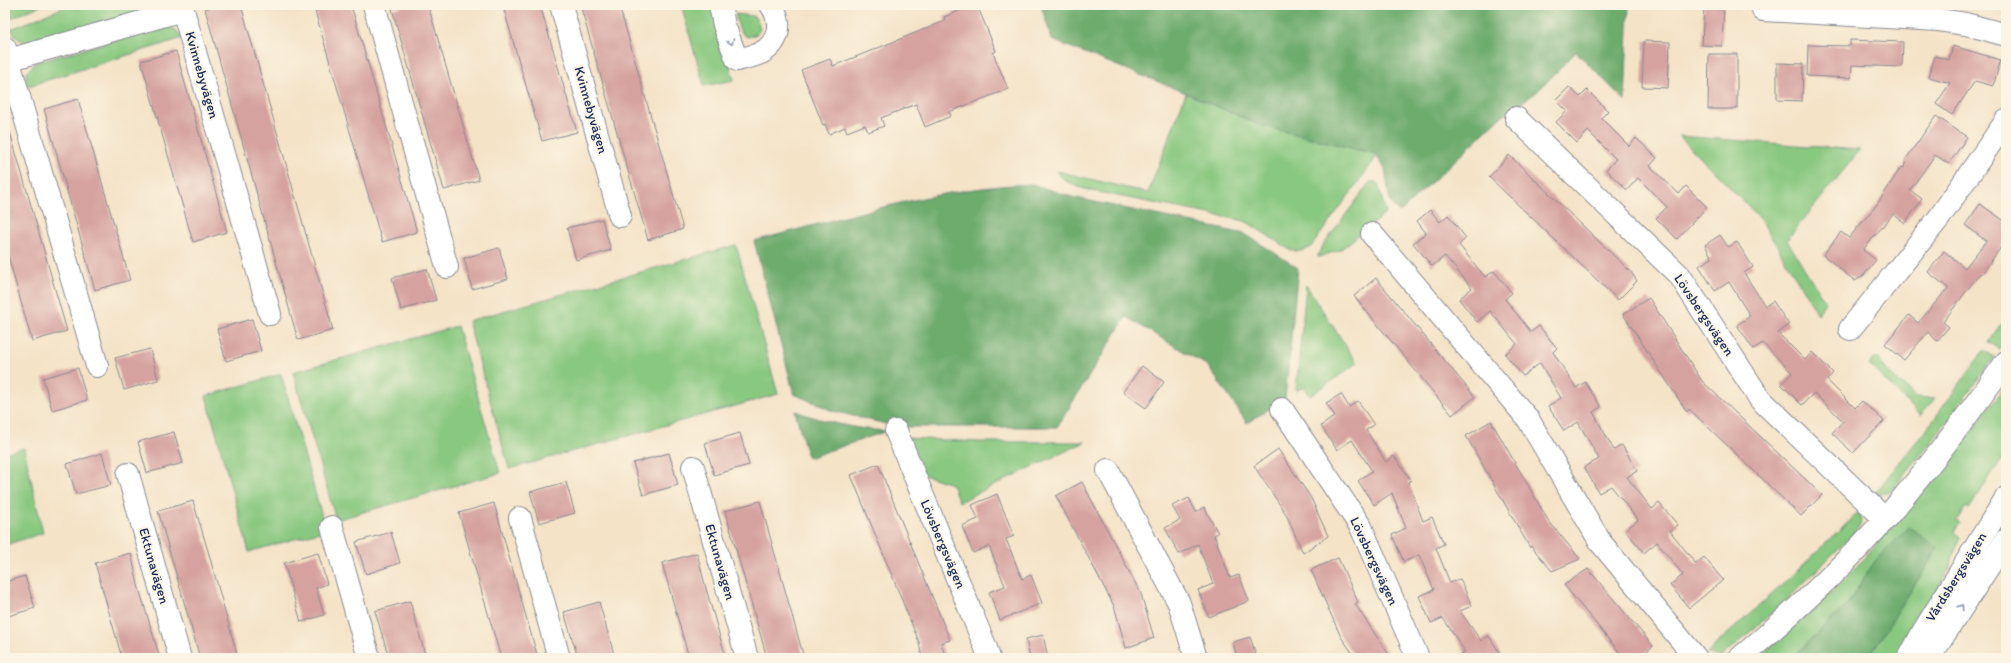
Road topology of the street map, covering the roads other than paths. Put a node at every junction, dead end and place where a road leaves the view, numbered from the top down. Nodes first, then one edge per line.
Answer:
1 (374, 5) edge
2 (561, 5) edge
3 (720, 5) edge
4 (772, 5) edge
5 (1763, 10) dead end
6 (2006, 35) edge
7 (6, 56) edge
8 (1516, 118) dead end
9 (2006, 121) edge
10 (620, 216) dead end
11 (1372, 234) dead end
12 (447, 267) dead end
13 (270, 314) dead end
14 (1850, 329) dead end
15 (2006, 362) edge
16 (96, 366) dead end
17 (1282, 409) dead end
18 (896, 431) dead end
19 (693, 466) dead end
20 (1108, 470) dead end
21 (128, 474) dead end
22 (2006, 498) edge
23 (520, 518) dead end
24 (1885, 519) junction
25 (332, 527) dead end
26 (2006, 540) edge
27 (180, 658) edge
28 (369, 658) edge
29 (559, 658) edge
30 (747, 658) edge
31 (988, 658) edge
32 (1196, 658) edge
33 (1418, 658) edge
34 (1696, 658) edge
35 (1740, 658) edge
36 (1909, 658) edge
37 (1929, 658) edge

1 - 12 street
2 - 10 street, Kvinnebyvägen
3 -> 4 street
5 - 6 street
7 - 13 street, Kvinnebyvägen
7 - 16 street, Kvinnebyvägen
8 - 24 street, Lövsbergsvägen
9 - 14 street
11 - 34 street
15 - 24 street
17 - 33 street, Lövsbergsvägen
18 - 31 street, Lövsbergsvägen
19 - 30 street, Ektunavägen
20 - 32 street
21 - 27 street, Ektunavägen
22 - 36 street, Vårdsbergsvägen
23 - 29 street
24 - 35 street
25 - 28 street
37 -> 26 street, Vårdsbergsvägen

